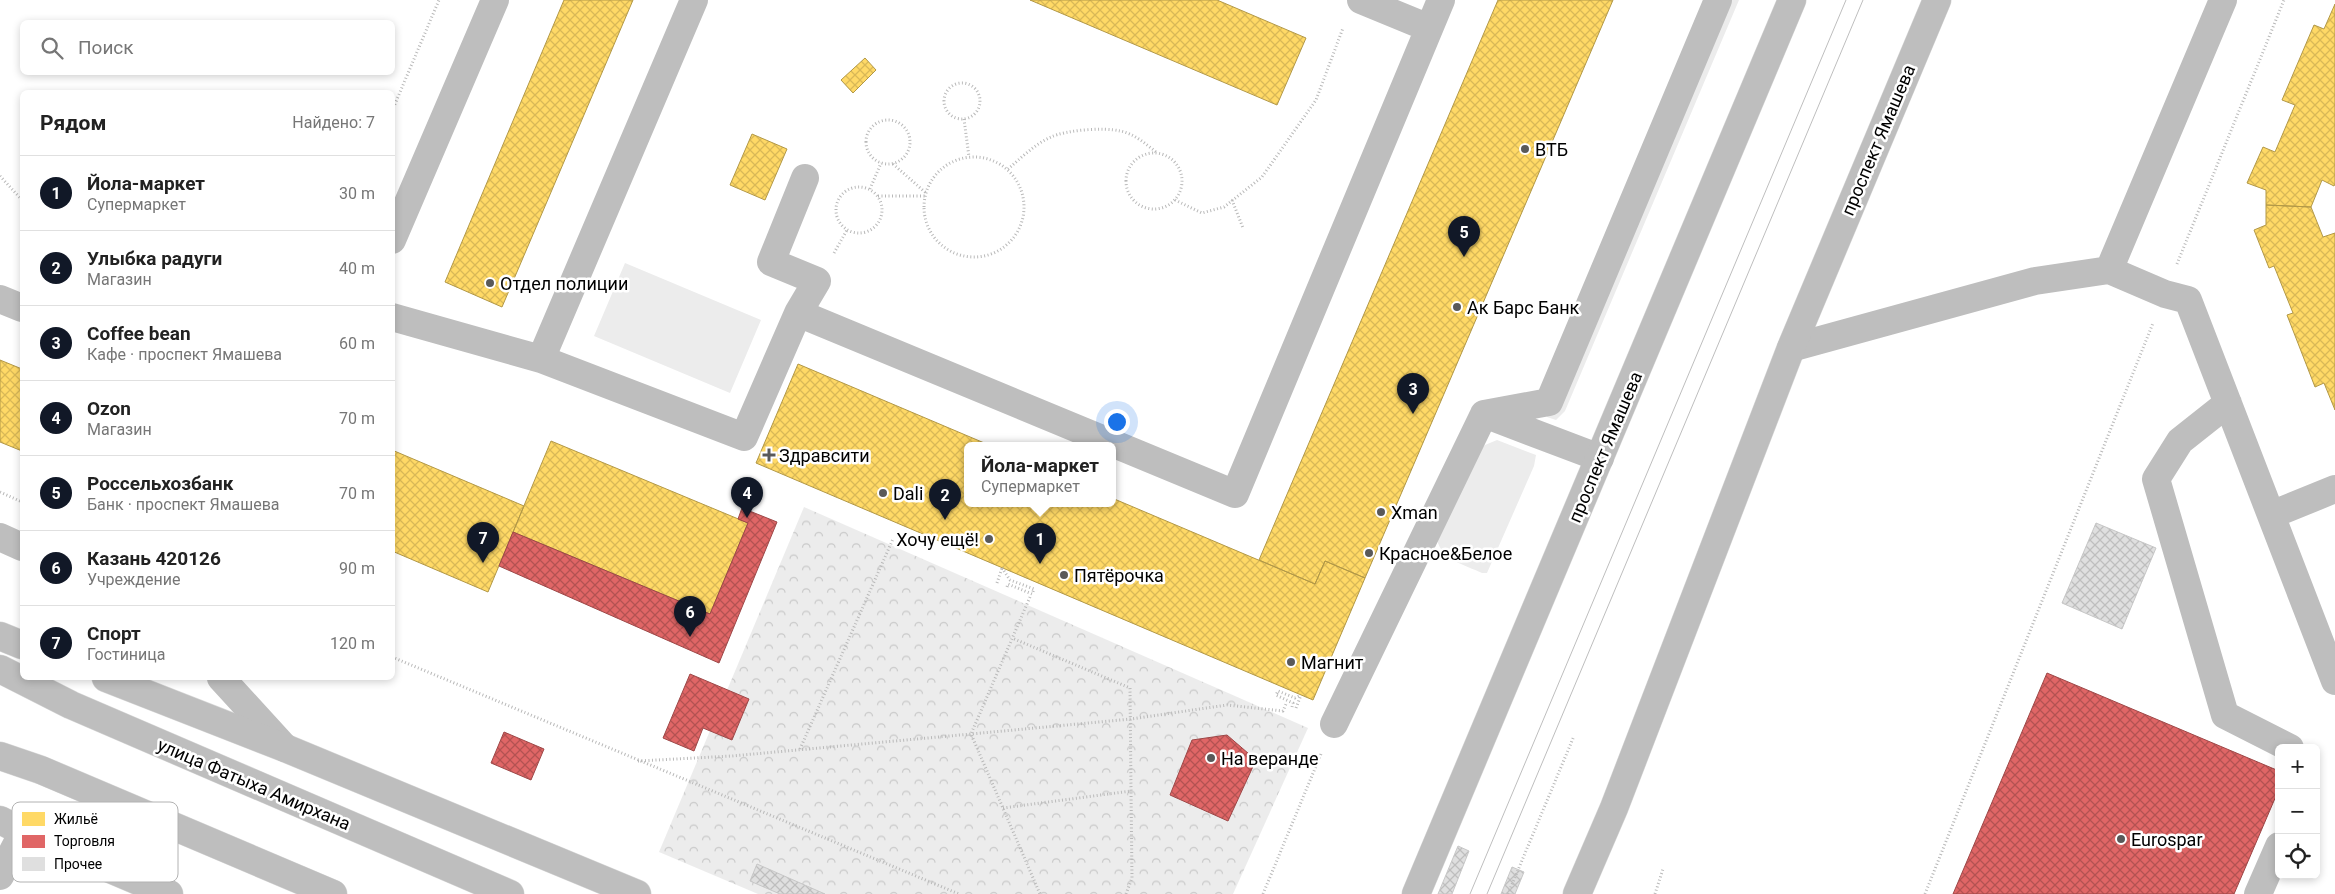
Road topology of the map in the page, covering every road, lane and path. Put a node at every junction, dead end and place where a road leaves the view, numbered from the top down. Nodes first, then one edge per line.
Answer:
1 (439, 0) edge
2 (495, 0) edge
3 (694, 0) edge
4 (1361, 0) edge
5 (1441, 0) edge
6 (1718, 0) edge
7 (1792, 0) edge
8 (1937, 0) edge
9 (2223, 0) edge
10 (2284, 0) edge
11 (1344, 27) dead end
12 (1429, 28) junction
13 (395, 104) edge
14 (964, 120) junction
15 (1156, 152) junction
16 (969, 157) junction
17 (881, 164) junction
18 (893, 164) junction
19 (1008, 169) junction
20 (0, 176) edge
21 (804, 178) dead end
22 (870, 189) junction
23 (926, 195) junction
24 (878, 196) junction
25 (20, 198) edge
26 (1175, 200) junction
27 (1232, 200) junction
28 (1242, 228) dead end
29 (395, 233) edge
30 (2109, 270) junction
31 (2165, 294) junction
32 (0, 298) edge
33 (20, 307) edge
34 (798, 313) junction
35 (395, 318) edge
36 (1791, 348) junction
37 (541, 359) junction
38 (2228, 403) junction
39 (1484, 414) junction
40 (1109, 442) edge
41 (1116, 445) edge
42 (1600, 458) junction
43 (2335, 489) edge
44 (0, 492) edge
45 (20, 501) edge
46 (2271, 515) junction
47 (0, 537) edge
48 (893, 539) dead end
49 (20, 547) edge
50 (997, 583) dead end
51 (1007, 587) dead end
52 (1030, 597) dead end
53 (0, 636) edge
54 (1012, 638) junction
55 (20, 644) edge
56 (395, 658) edge
57 (0, 669) edge
58 (20, 679) edge
59 (22, 680) edge
60 (111, 680) edge
61 (223, 680) edge
62 (2335, 681) edge
63 (1286, 704) dead end
64 (1294, 707) joint
65 (1131, 719) junction
66 (1334, 724) joint
67 (971, 734) junction
68 (1574, 736) dead end
69 (2282, 744) edge
70 (285, 748) junction
71 (800, 748) junction
72 (0, 756) edge
73 (638, 761) junction
74 (1131, 791) junction
75 (117, 802) edge
76 (1003, 808) junction
77 (12, 826) edge
78 (178, 828) edge
79 (2275, 855) edge
80 (1663, 869) dead end
81 (0, 876) edge
82 (141, 882) edge
83 (169, 894) edge
84 (333, 894) edge
85 (510, 894) edge
86 (637, 894) edge
87 (959, 894) edge
88 (1040, 894) edge
89 (1126, 894) edge
90 (1262, 894) edge
91 (1416, 894) edge
92 (1508, 894) edge
93 (1577, 894) edge
94 (1654, 894) edge
95 (1925, 894) edge
96 (2258, 894) edge

1 - 13 path
2 - 29 main road
3 - 37 main road
4 - 12 main road
5 - 12 main road
6 - 39 main road
7 - 42 main road, проспект Ямашева
8 - 36 main road, проспект Ямашева
9 - 30 main road
10 - 31 path
11 - 27 path
12 - 41 main road
14 - 14 path
14 - 16 path
15 - 19 path
15 - 26 path
15 - 26 path
16 - 19 path
16 - 23 path
17 - 18 path
17 - 18 path
17 - 22 path
18 - 23 path
19 - 23 path
20 - 25 path
21 - 34 main road
22 - 24 path
22 - 24 path
23 - 24 path
26 - 27 path
27 - 28 path
30 - 31 main road
30 - 36 main road
31 - 38 main road
31 - 95 path
32 - 33 main road
34 - 37 main road
34 - 40 main road
35 - 37 main road
36 - 93 main road, проспект Ямашева
38 - 46 main road
38 - 69 main road
39 - 42 main road
39 - 66 main road
42 - 91 main road, проспект Ямашева
43 - 46 main road
44 - 45 path
46 - 62 main road
47 - 49 main road
48 - 71 path
50 - 51 path
52 - 54 path
53 - 55 main road
54 - 65 path
54 - 67 path
56 - 73 path
57 - 58 main road, улица Фатыха Амирхана
59 - 85 main road, улица Фатыха Амирхана
60 - 70 main road
61 - 70 main road
63 - 65 path
64 - 64 path
65 - 67 path
65 - 74 path
66 - 90 path
67 - 71 path
67 - 76 path
68 - 92 path
70 - 86 main road
71 - 73 path
72 - 75 main road
73 - 87 path
74 - 76 path
74 - 89 path
76 - 88 path
77 - 81 main road
78 - 84 main road
79 - 96 main road
80 - 94 path
82 - 83 main road

